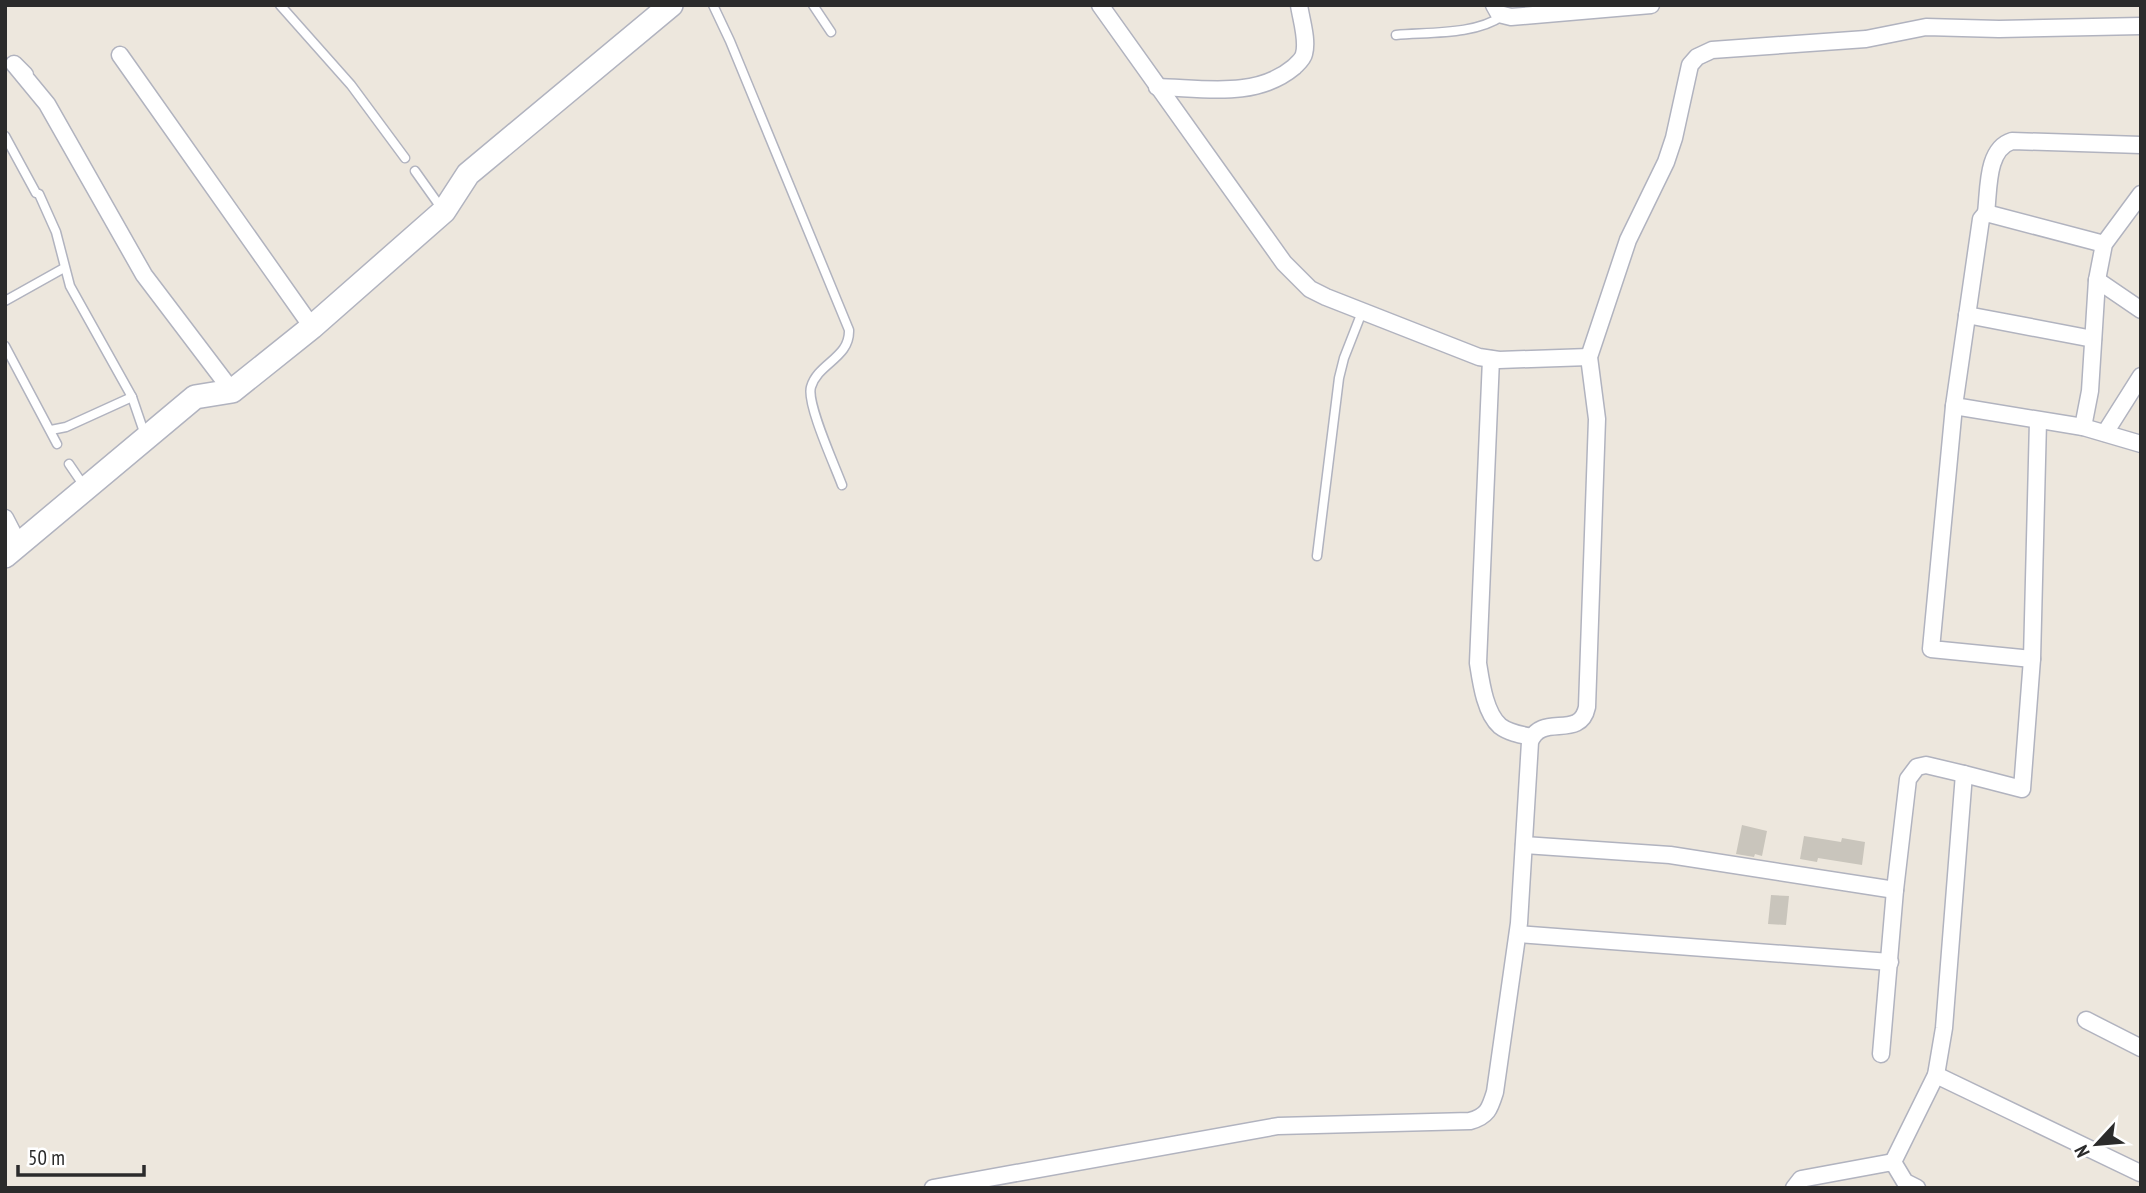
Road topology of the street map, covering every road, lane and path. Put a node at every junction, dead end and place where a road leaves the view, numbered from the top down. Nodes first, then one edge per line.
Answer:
1 (279, 5) edge
2 (671, 5) edge
3 (713, 5) edge
4 (813, 5) edge
5 (1100, 5) edge
6 (1300, 5) edge
7 (1651, 5) edge
8 (1498, 10) edge
9 (2141, 26) edge
10 (831, 32) dead end
11 (1396, 35) dead end
12 (120, 55) dead end
13 (25, 75) dead end
14 (1157, 87) junction
15 (5, 136) edge
16 (2141, 145) edge
17 (405, 158) dead end
18 (415, 171) dead end
19 (2141, 194) edge
20 (444, 211) junction
21 (1986, 213) junction
22 (2104, 244) junction
23 (64, 268) junction
24 (2097, 280) junction
25 (5, 301) edge
26 (2141, 310) edge
27 (1362, 312) junction
28 (1967, 315) junction
29 (312, 327) junction
30 (2093, 339) junction
31 (5, 346) edge
32 (1589, 357) junction
33 (1491, 359) junction
34 (2141, 376) edge
35 (232, 391) junction
36 (132, 397) junction
37 (1954, 406) junction
38 (2038, 421) junction
39 (2083, 427) junction
40 (51, 430) junction
41 (2105, 433) junction
42 (146, 438) junction
43 (57, 444) dead end
44 (2141, 444) edge
45 (69, 464) dead end
46 (842, 485) dead end
47 (86, 489) junction
48 (5, 518) edge
49 (12, 550) edge
50 (1317, 556) dead end
51 (2032, 659) junction
52 (1532, 737) junction
53 (1964, 774) junction
54 (1524, 845) junction
55 (1895, 890) junction
56 (1518, 934) junction
57 (1890, 962) junction
58 (2086, 1020) dead end
59 (2141, 1048) edge
60 (1881, 1054) dead end
61 (1936, 1075) junction
62 (1893, 1162) junction
63 (1031, 1170) junction
64 (2141, 1172) edge
65 (1908, 1186) edge
66 (933, 1188) edge
67 (1031, 1188) edge
68 (1794, 1188) edge
69 (2132, 1188) edge

1 - 17 lane
2 - 20 main road
3 - 46 lane
4 - 10 lane
5 - 14 street
6 - 14 street
7 - 8 street
8 - 11 lane
9 - 32 street
12 - 29 street
13 - 35 street
14 - 27 street
15 - 23 lane
16 - 21 street
18 - 20 lane
19 - 22 street
20 - 29 main road
21 - 22 street
21 - 28 street
22 - 24 street
23 - 25 lane
23 - 36 lane
24 - 26 street
24 - 30 street
27 - 33 street
27 - 50 lane
28 - 30 street
28 - 37 street
29 - 35 main road
30 - 39 street
31 - 40 lane
32 - 33 street
32 - 52 street
33 - 52 street
34 - 41 street
35 - 42 main road
36 - 40 lane
36 - 42 lane
37 - 38 street
37 - 51 street
38 - 39 street
38 - 51 street
39 - 41 street
40 - 43 lane
41 - 44 street
42 - 47 main road
45 - 47 lane
47 - 49 main road
48 - 49 street
51 - 53 street
52 - 54 street
53 - 55 street
53 - 61 street
54 - 55 street
54 - 56 street
55 - 57 street
56 - 57 street
56 - 63 street
57 - 60 street
58 - 59 street
61 - 62 street
61 - 64 street
62 - 65 street
62 - 68 street
63 - 66 street
63 - 67 street
64 - 69 street

